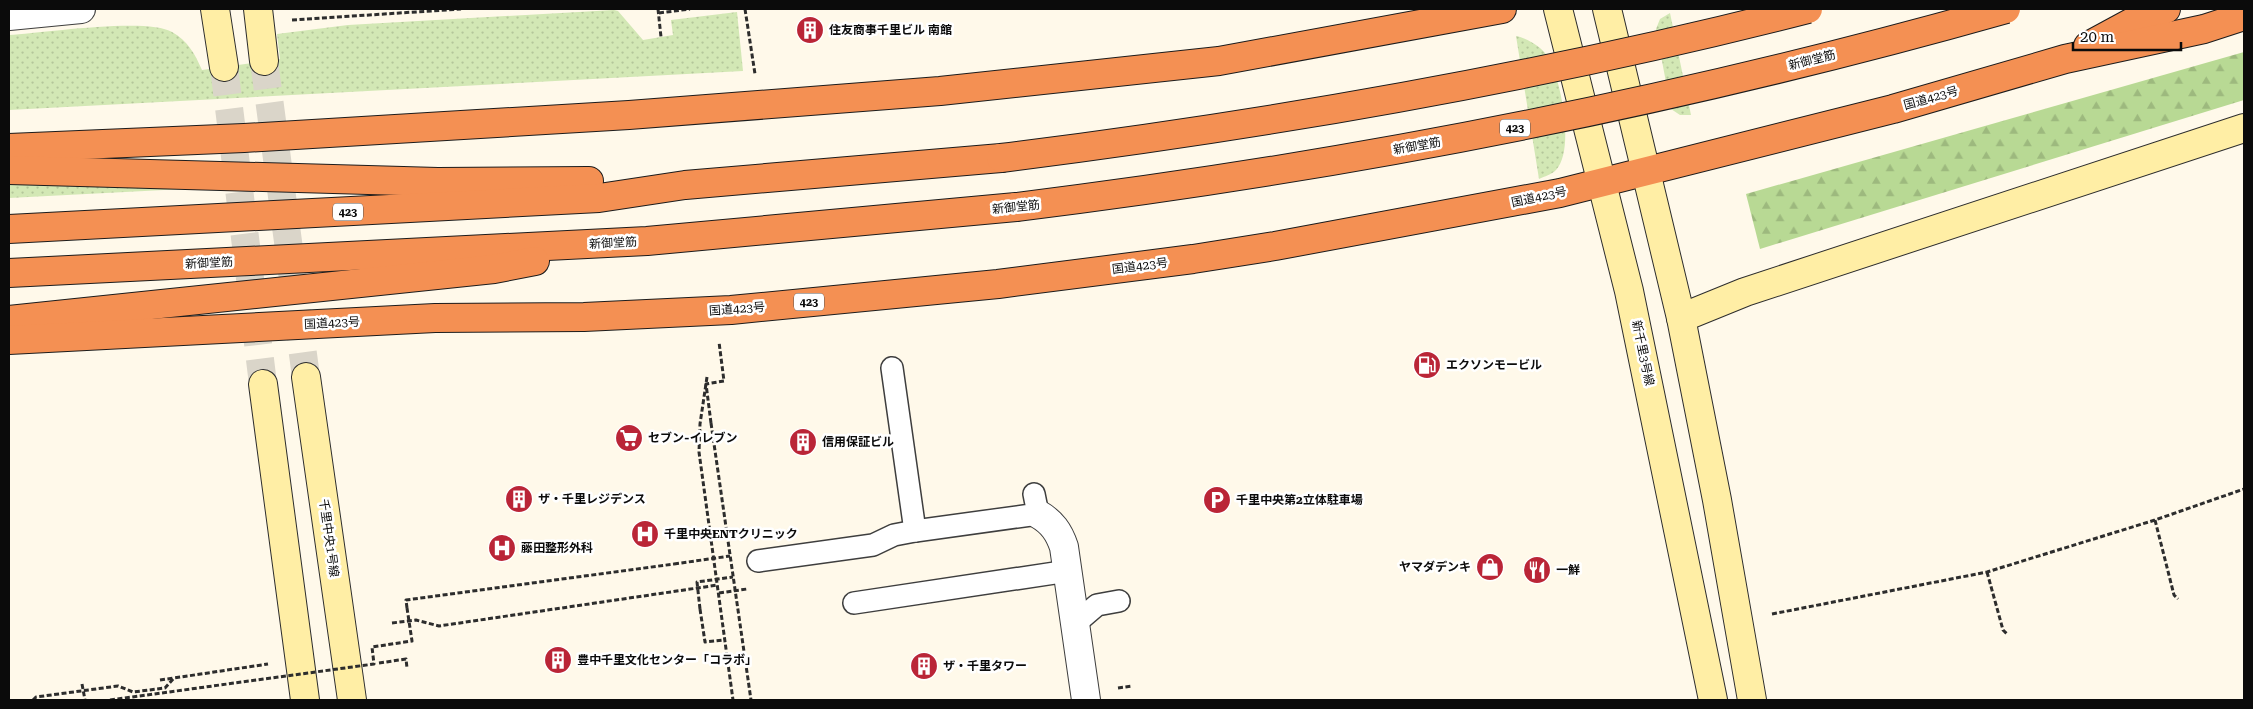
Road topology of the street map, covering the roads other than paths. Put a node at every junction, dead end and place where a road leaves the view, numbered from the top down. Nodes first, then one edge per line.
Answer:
1 (81, 9) edge
2 (216, 9) edge
3 (258, 9) edge
4 (1502, 9) edge
5 (1558, 9) edge
6 (1607, 9) edge
7 (1808, 9) edge
8 (2006, 9) edge
9 (2166, 9) edge
10 (9, 16) edge
11 (2244, 16) edge
12 (2065, 59) junction
13 (264, 61) tunnel mouth
14 (224, 67) tunnel mouth
15 (2244, 128) edge
16 (9, 148) edge
17 (9, 170) edge
18 (1646, 170) junction
19 (1601, 182) junction
20 (685, 185) junction
21 (9, 229) edge
22 (647, 241) junction
23 (9, 273) edge
24 (1681, 318) junction
25 (9, 320) edge
26 (9, 340) edge
27 (892, 368) dead end
28 (306, 377) tunnel mouth
29 (263, 384) tunnel mouth
30 (1036, 504) joint
31 (915, 531) junction
32 (758, 561) dead end
33 (1068, 571) junction
34 (1119, 601) dead end
35 (854, 602) dead end
36 (1076, 623) junction
37 (306, 700) edge
38 (352, 700) edge
39 (1086, 700) edge
40 (1713, 700) edge
41 (1752, 700) edge

1 - 10 street
2 - 14 street
3 - 13 street
4 - 16 highway
5 - 19 street, 新千里3号線
6 - 18 street
7 - 20 highway, 423, bridge
8 - 22 highway, 新御堂筋 / 423, bridge
9 - 12 highway
11 - 12 highway, 国道423号 / 423
12 - 18 highway, 国道423号 / 423
15 - 24 street
17 - 20 highway
18 - 19 highway, 国道423号 / 423
18 - 24 street
19 - 26 highway, 国道423号 / 423
19 - 40 street, 新千里3号線
20 - 21 highway, 423
22 - 23 highway, 新御堂筋 / 423
22 - 25 highway
24 - 41 street
27 - 31 lane
28 - 38 street, 千里中央1号線
29 - 37 street
30 - 31 lane
30 - 33 street
31 - 32 lane
33 - 35 lane
33 - 36 street
34 - 36 lane
36 - 39 street

